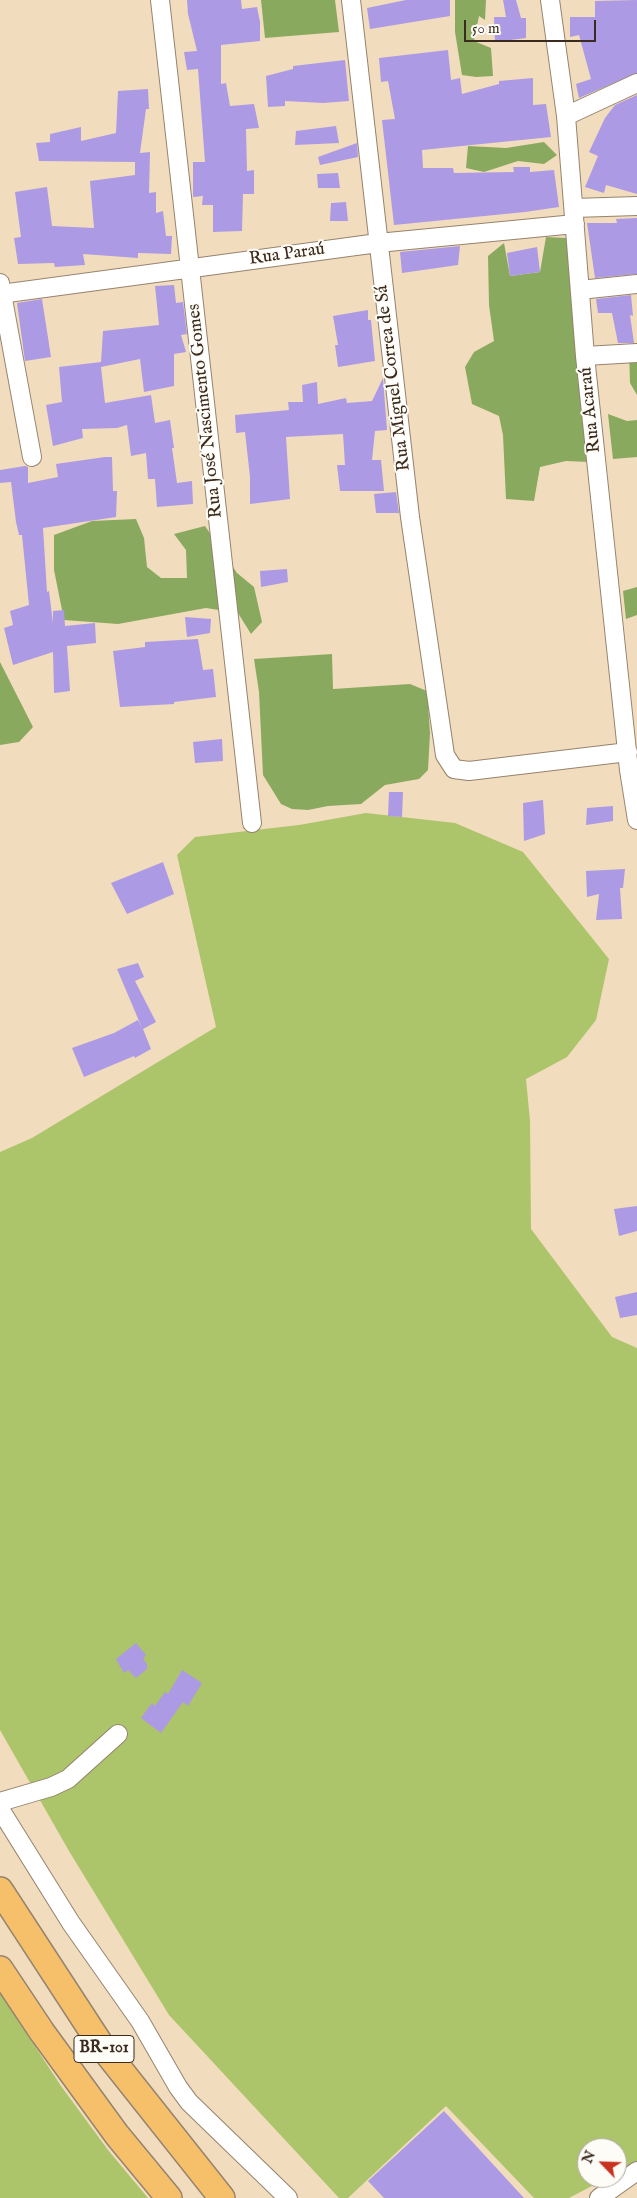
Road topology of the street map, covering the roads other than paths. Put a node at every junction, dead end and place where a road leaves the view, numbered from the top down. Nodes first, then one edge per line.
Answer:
1 (160, 0) edge
2 (351, 0) edge
3 (550, 0) edge
4 (637, 84) edge
5 (566, 116) junction
6 (637, 206) edge
7 (575, 216) junction
8 (378, 243) junction
9 (190, 269) junction
10 (637, 284) edge
11 (0, 290) edge
12 (580, 290) junction
13 (637, 353) edge
14 (585, 356) junction
15 (32, 456) dead end
16 (628, 752) junction
17 (633, 770) edge
18 (637, 820) edge
19 (252, 823) dead end
20 (118, 1734) dead end
21 (0, 1802) edge
22 (0, 1809) edge
23 (0, 1890) edge
24 (0, 1969) edge
25 (637, 2171) edge
26 (169, 2198) edge
27 (222, 2198) edge
28 (288, 2198) edge
29 (599, 2198) edge

1 - 9 street, Rua José Nascimento Gomes
2 - 8 street, Rua Miguel Correa de Sá
3 - 5 street, Rua Acaraú
4 - 5 street
5 - 7 street, Rua Acaraú
6 - 7 street, Rua Paraú
7 - 8 street, Rua Paraú
7 - 12 street, Rua Acaraú
8 - 9 street, Rua Paraú
8 - 16 street, Rua Miguel Correa de Sá
9 - 11 street, Rua Paraú
9 - 19 street, Rua José Nascimento Gomes
10 - 12 street
11 - 15 street
12 - 14 street, Rua Acaraú
13 - 14 street
14 - 16 street, Rua Acaraú
16 - 17 street, Rua Acaraú
17 - 18 street, Rua Acaraú
20 - 21 street
22 - 28 street
23 - 27 highway, BR-101
24 - 26 highway, BR-101
25 - 29 street

